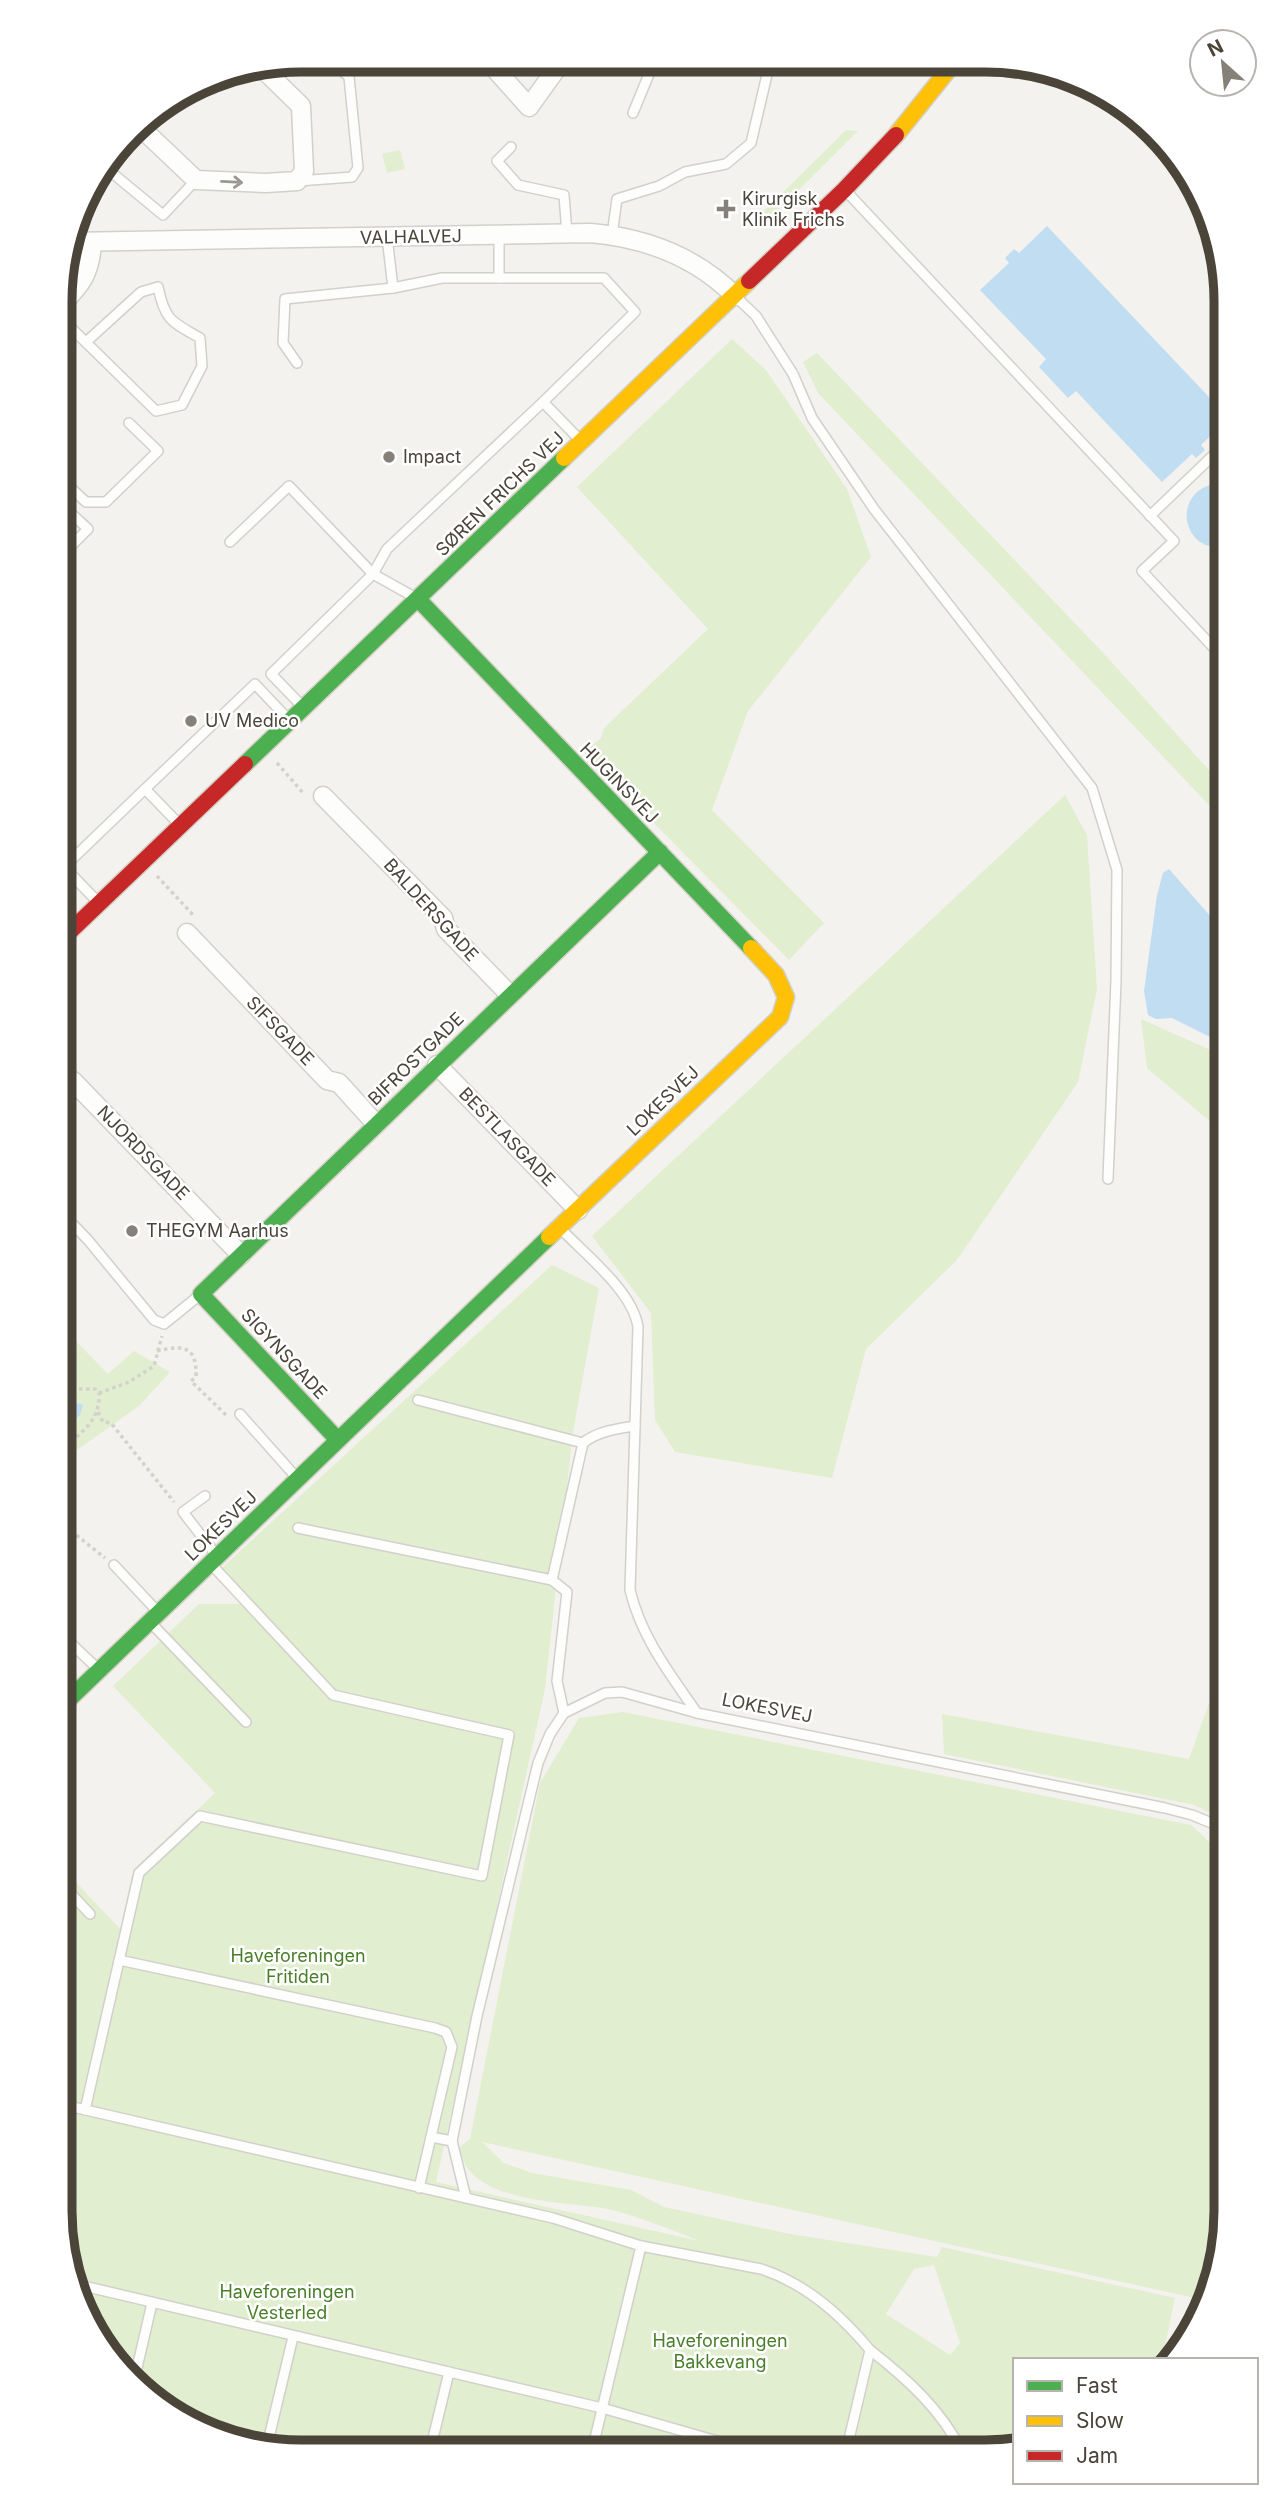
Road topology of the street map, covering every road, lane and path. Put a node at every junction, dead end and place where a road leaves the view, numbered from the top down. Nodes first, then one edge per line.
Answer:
1 (343, 72) edge
2 (498, 72) edge
3 (554, 72) edge
4 (650, 72) edge
5 (768, 72) edge
6 (947, 72) edge
7 (268, 74) edge
8 (633, 113) dead end
9 (146, 132) edge
10 (511, 147) dead end
11 (111, 172) edge
12 (196, 180) junction
13 (296, 181) junction
14 (845, 190) junction
15 (567, 234) junction
16 (499, 235) junction
17 (612, 235) junction
18 (387, 237) junction
19 (80, 242) edge
20 (92, 243) junction
21 (499, 278) junction
22 (393, 288) junction
23 (72, 294) edge
24 (735, 296) junction
25 (72, 329) edge
26 (86, 342) junction
27 (297, 363) dead end
28 (543, 402) junction
29 (129, 423) dead end
30 (582, 442) junction
31 (1214, 455) edge
32 (72, 489) edge
33 (72, 514) edge
34 (1150, 516) junction
35 (230, 542) dead end
36 (72, 545) edge
37 (373, 574) junction
38 (418, 599) junction
39 (1214, 648) edge
40 (304, 708) junction
41 (290, 721) junction
42 (263, 747) junction
43 (145, 789) junction
44 (323, 796) joint
45 (181, 825) junction
46 (660, 852) junction
47 (72, 858) edge
48 (143, 862) junction
49 (72, 878) edge
50 (99, 904) junction
51 (72, 930) edge
52 (187, 933) joint
53 (510, 995) junction
54 (786, 998) joint
55 (437, 1065) junction
56 (72, 1094) edge
57 (376, 1124) junction
58 (1108, 1179) dead end
59 (578, 1209) junction
60 (72, 1223) edge
61 (560, 1228) junction
62 (241, 1255) junction
63 (201, 1294) junction
64 (164, 1324) junction
65 (157, 1351) junction
66 (72, 1391) edge
67 (99, 1393) junction
68 (418, 1400) dead end
69 (98, 1412) junction
70 (240, 1414) joint
71 (635, 1426) junction
72 (338, 1440) junction
73 (72, 1441) edge
74 (583, 1443) junction
75 (297, 1479) junction
76 (205, 1496) dead end
77 (183, 1512) junction
78 (298, 1528) dead end
79 (72, 1532) edge
80 (214, 1560) junction
81 (114, 1565) joint
82 (551, 1580) junction
83 (154, 1617) junction
84 (72, 1644) edge
85 (100, 1670) junction
86 (72, 1697) edge
87 (564, 1713) junction
88 (697, 1713) junction
89 (246, 1722) dead end
90 (1214, 1824) edge
91 (72, 1895) edge
92 (90, 1914) dead end
93 (119, 1959) junction
94 (72, 2107) edge
95 (85, 2110) junction
96 (431, 2137) junction
97 (452, 2141) junction
98 (419, 2188) junction
99 (466, 2198) junction
100 (641, 2246) junction
101 (84, 2286) edge
102 (152, 2303) junction
103 (293, 2337) junction
104 (870, 2350) junction
105 (136, 2370) edge
106 (449, 2372) junction
107 (602, 2408) junction
108 (269, 2438) edge
109 (433, 2440) edge
110 (595, 2440) edge
111 (714, 2440) edge
112 (849, 2440) edge
113 (955, 2440) edge

1 - 13 lane
2 - 3 street
4 - 8 lane
5 - 17 lane
6 - 14 street, SØREN FRICHS VEJ
7 - 13 street
9 - 12 street
10 - 15 lane
11 - 12 lane
12 -> 13 street
14 - 24 street, SØREN FRICHS VEJ
14 - 34 lane
15 - 16 street, VALHALVEJ
15 - 17 street, VALHALVEJ
16 - 18 street, VALHALVEJ
16 - 21 lane
17 - 24 street, VALHALVEJ
18 - 20 street, VALHALVEJ
18 - 22 lane
19 - 20 street, VALHALVEJ
20 - 23 street
21 - 22 lane
21 - 28 lane
22 - 27 lane
24 - 30 street, SØREN FRICHS VEJ
24 - 58 lane
25 - 26 lane
26 - 26 lane
28 - 30 lane
28 - 37 lane
29 - 32 lane
30 - 38 street, SØREN FRICHS VEJ
31 - 34 lane
33 - 36 lane
34 - 39 lane
35 - 37 lane
37 - 38 lane
37 - 40 lane
38 - 40 street, SØREN FRICHS VEJ
38 - 46 street, HUGINSVEJ
40 - 41 street, SØREN FRICHS VEJ
41 - 42 street, SØREN FRICHS VEJ
41 - 43 lane
42 - 44 path
42 - 45 street, SØREN FRICHS VEJ
43 - 45 lane
43 - 47 lane
44 - 53 street, BALDERSGADE
45 - 48 street, SØREN FRICHS VEJ
46 - 53 street, BIFROSTGADE
46 - 54 street, HUGINSVEJ
48 - 50 street, SØREN FRICHS VEJ
48 - 52 path
49 - 50 lane
50 - 51 street, SØREN FRICHS VEJ
52 - 57 street, SIFSGADE
53 - 55 street, BIFROSTGADE
54 - 59 street, LOKESVEJ
55 - 57 street, BIFROSTGADE
55 - 59 street, BESTLASGADE
56 - 62 street, NJORDSGADE
57 - 62 street, BIFROSTGADE
59 - 61 street, LOKESVEJ
60 - 64 lane
61 - 71 lane, LOKESVEJ
61 - 72 street, LOKESVEJ
62 - 63 street, BIFROSTGADE
63 - 64 lane
63 - 72 street, SIGYNSGADE
64 - 65 path
65 - 67 path
65 - 70 path
66 - 67 path
67 - 69 path
68 - 74 lane
69 - 73 path
69 - 77 path
70 - 75 lane
71 - 74 lane
71 - 88 lane, LOKESVEJ
72 - 75 street, LOKESVEJ
74 - 82 lane
75 - 80 street, LOKESVEJ
76 - 77 lane
77 - 80 lane
78 - 82 lane
79 - 81 path
80 - 83 street, LOKESVEJ
80 - 93 lane
81 - 83 lane
82 - 87 lane
83 - 85 street, LOKESVEJ
83 - 89 lane
84 - 85 lane
85 - 86 street, LOKESVEJ
87 - 88 lane
87 - 97 lane
88 - 90 lane, LOKESVEJ
91 - 92 lane
93 - 95 lane
93 - 96 lane
94 - 95 lane
95 - 98 lane
96 - 97 lane
96 - 98 lane
97 - 99 lane
98 - 99 lane
99 - 100 lane
100 - 104 lane
100 - 107 lane
101 - 102 lane
102 - 103 lane
102 - 105 lane
103 - 106 lane
103 - 108 lane
104 - 112 lane
104 - 113 lane
106 - 107 lane
106 - 109 lane
107 - 110 lane
107 - 111 lane

